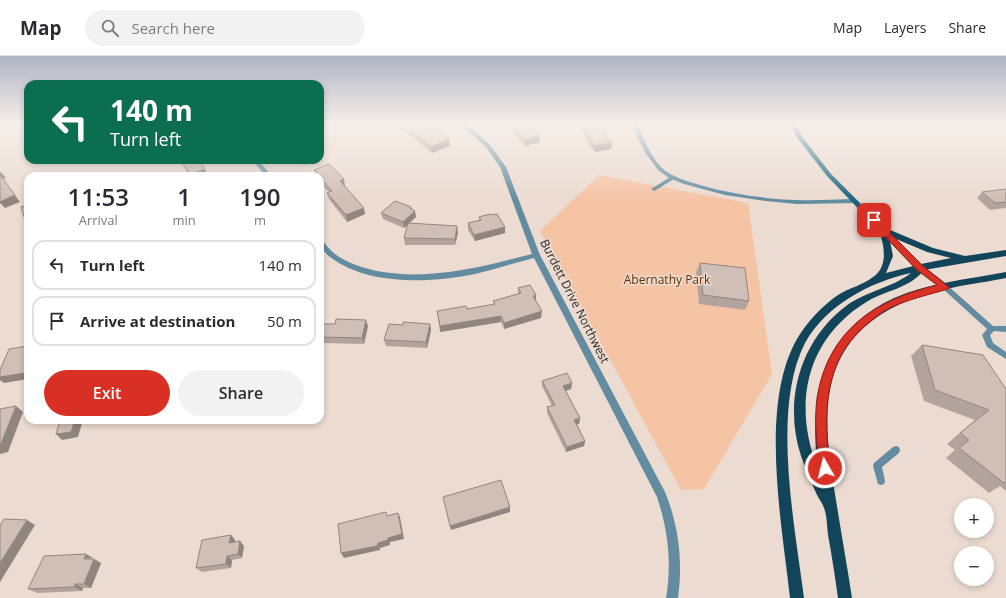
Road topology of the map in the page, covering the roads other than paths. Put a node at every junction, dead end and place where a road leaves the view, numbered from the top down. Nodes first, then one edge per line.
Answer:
1 (490, 149) edge
2 (648, 149) edge
3 (809, 149) edge
4 (258, 164) edge
5 (266, 172) edge
6 (672, 178) junction
7 (654, 189) dead end
8 (855, 201) junction
9 (883, 230) junction
10 (324, 247) edge
11 (1006, 253) edge
12 (536, 255) junction
13 (971, 259) junction
14 (920, 268) junction
15 (1006, 275) edge
16 (877, 279) junction
17 (945, 287) junction
18 (992, 329) junction
19 (1006, 329) edge
20 (1006, 356) edge
21 (896, 450) dead end
22 (881, 481) dead end
23 (831, 510) junction
24 (672, 598) edge
25 (797, 598) edge
26 (845, 598) edge

1 - 12 street, Burdett Drive Northwest
2 - 6 street
3 - 8 street
4 - 5 street
6 - 7 lane
6 - 8 street
8 - 9 street
9 - 13 main road
9 - 14 street
9 - 16 main road
10 - 12 street
11 - 13 main road
12 - 24 street, Burdett Drive Northwest
13 - 14 main road
14 - 16 main road
14 - 17 street
14 - 23 main road
15 - 17 main road
16 - 25 main road
17 - 18 lane
17 - 23 main road
18 - 19 lane
18 - 20 lane
21 - 22 lane
23 - 26 main road

